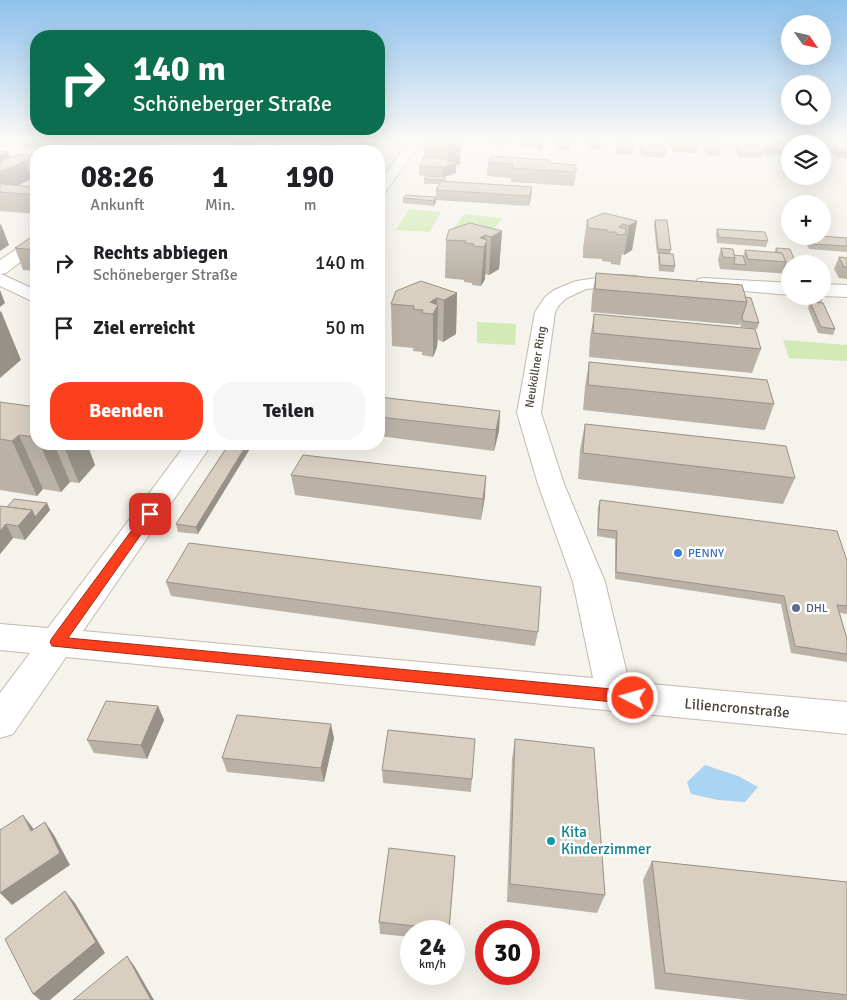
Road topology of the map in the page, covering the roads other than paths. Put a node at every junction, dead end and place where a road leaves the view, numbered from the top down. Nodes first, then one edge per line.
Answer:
1 (30, 247) edge
2 (0, 269) edge
3 (0, 279) edge
4 (648, 280) edge
5 (682, 282) edge
6 (781, 288) edge
7 (831, 290) edge
8 (847, 291) edge
9 (30, 294) edge
10 (195, 450) edge
11 (0, 637) edge
12 (57, 642) junction
13 (615, 696) junction
14 (847, 718) edge
15 (0, 722) edge

1 - 2 street
3 - 9 street
4 - 13 street, Neuköllner Ring
5 - 6 street
7 - 8 street
10 - 12 street
11 - 12 street, Liliencronstraße
12 - 13 street, Liliencronstraße
12 - 15 street
13 - 14 street, Liliencronstraße

